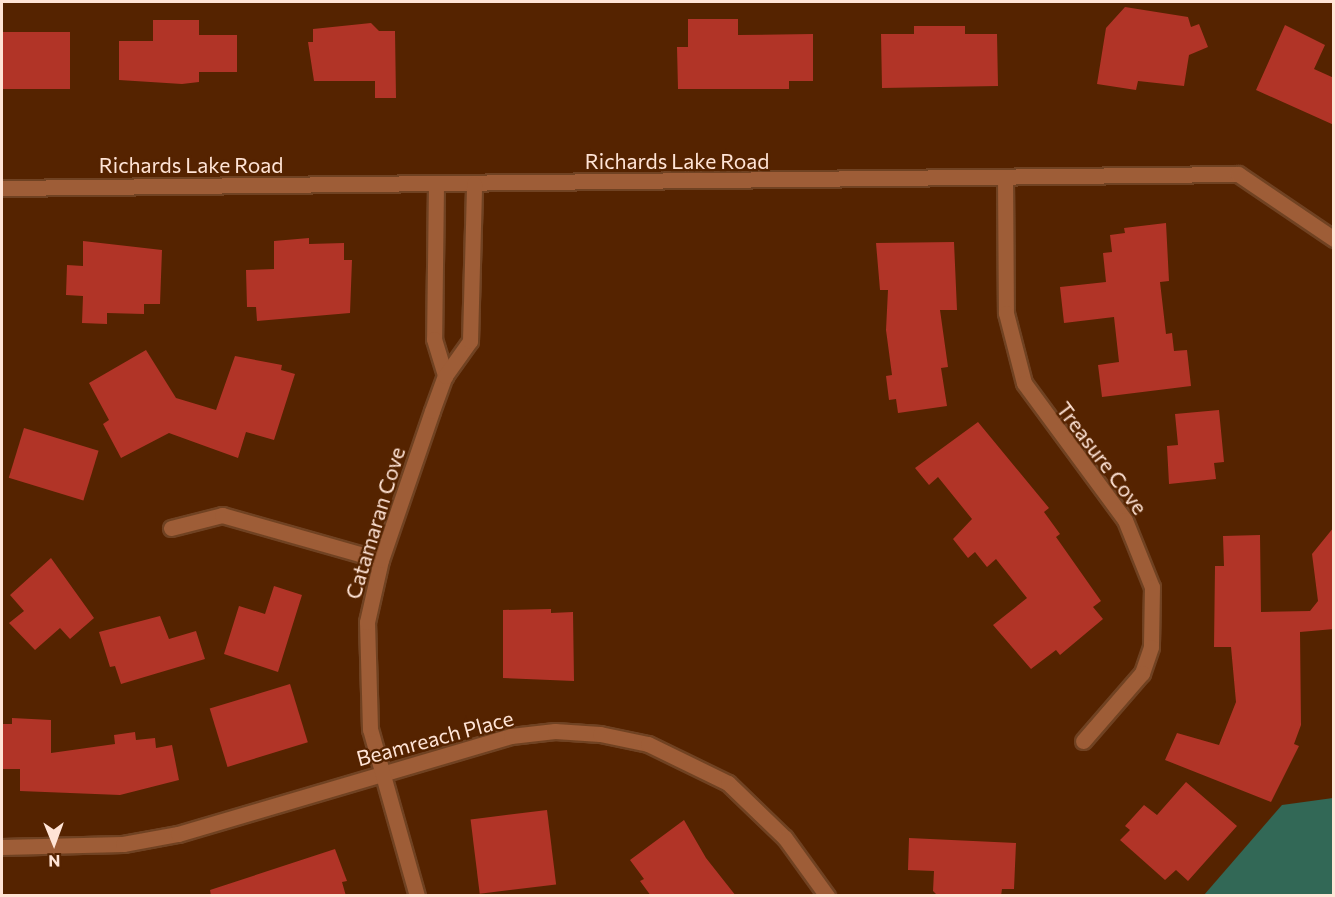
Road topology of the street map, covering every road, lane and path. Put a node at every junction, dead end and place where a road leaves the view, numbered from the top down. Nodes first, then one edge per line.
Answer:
1 (1005, 178) junction
2 (436, 184) junction
3 (474, 184) junction
4 (2, 188) edge
5 (1334, 239) edge
6 (445, 376) junction
7 (171, 528) dead end
8 (381, 560) junction
9 (1083, 741) dead end
10 (381, 774) junction
11 (2, 847) edge
12 (417, 896) edge
13 (827, 896) edge

1 - 3 street, Richards Lake Road
1 - 5 street, Richards Lake Road
1 - 9 street, Treasure Cove
2 - 3 street, Richards Lake Road
2 - 4 street, Richards Lake Road
2 - 6 street
3 - 6 street, Catamaran Cove
6 - 8 street, Catamaran Cove
7 - 8 street
8 - 10 street, Catamaran Cove
10 - 11 street, Beamreach Place
10 - 12 street, Catamaran Cove
10 - 13 street, Beamreach Place

